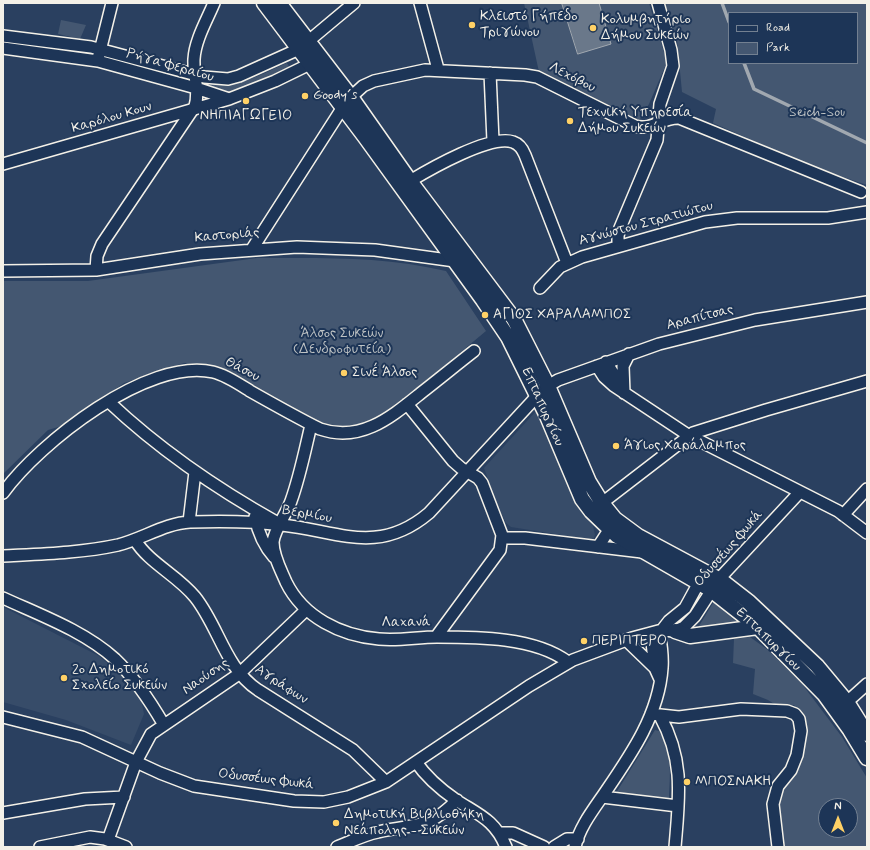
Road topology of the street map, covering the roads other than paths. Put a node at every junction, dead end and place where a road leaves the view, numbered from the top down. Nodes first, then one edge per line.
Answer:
1 (112, 3) edge
2 (214, 3) edge
3 (264, 3) edge
4 (279, 3) edge
5 (354, 3) edge
6 (420, 3) edge
7 (658, 3) edge
8 (3, 36) edge
9 (304, 45) junction
10 (3, 48) edge
11 (101, 49) junction
12 (98, 61) junction
13 (316, 61) junction
14 (438, 69) junction
15 (490, 73) junction
16 (195, 75) junction
17 (196, 88) junction
18 (229, 99) junction
19 (347, 102) junction
20 (192, 110) junction
21 (659, 124) junction
22 (493, 141) junction
23 (3, 164) edge
24 (410, 181) junction
25 (861, 192) dead end
26 (867, 212) edge
27 (618, 245) junction
28 (252, 249) junction
29 (455, 261) junction
30 (567, 263) junction
31 (96, 270) junction
32 (3, 271) edge
33 (540, 288) dead end
34 (867, 302) edge
35 (474, 351) dead end
36 (629, 354) junction
37 (602, 364) junction
38 (622, 380) junction
39 (864, 385) edge
40 (543, 391) junction
41 (624, 393) junction
42 (109, 402) junction
43 (407, 404) junction
44 (312, 425) junction
45 (688, 435) junction
46 (195, 472) junction
47 (467, 472) junction
48 (867, 489) edge
49 (3, 493) edge
50 (799, 493) junction
51 (602, 503) junction
52 (254, 510) junction
53 (843, 514) junction
54 (189, 522) junction
55 (256, 523) junction
56 (280, 525) junction
57 (609, 530) junction
58 (867, 533) edge
59 (502, 538) junction
60 (135, 540) junction
61 (598, 547) junction
62 (642, 552) junction
63 (3, 556) edge
64 (276, 558) junction
65 (708, 581) junction
66 (3, 598) edge
67 (306, 610) junction
68 (758, 627) junction
69 (662, 632) junction
70 (436, 637) junction
71 (626, 640) junction
72 (568, 662) junction
73 (655, 668) junction
74 (238, 674) junction
75 (661, 680) junction
76 (867, 684) edge
77 (847, 702) junction
78 (655, 715) junction
79 (3, 717) edge
80 (164, 724) junction
81 (867, 734) edge
82 (867, 758) edge
83 (136, 762) junction
84 (416, 762) junction
85 (386, 782) junction
86 (124, 797) junction
87 (602, 798) junction
88 (457, 800) junction
89 (678, 806) junction
90 (3, 813) edge
91 (500, 833) junction
92 (108, 840) junction
93 (576, 843) edge
94 (40, 847) edge
95 (126, 847) edge
96 (337, 847) edge
97 (506, 847) edge
98 (544, 847) edge
99 (554, 847) edge
100 (674, 847) edge
101 (778, 847) edge

1 - 11 street
2 - 16 street
3 - 9 main road, Επταπυργίου
4 - 9 main road, Επταπυργίου
5 - 9 street, Ρήγα Φεραίου
6 - 14 street
7 - 21 street
8 - 11 street, Ρήγα Φεραίου
9 - 13 main road, Επταπυργίου
9 - 16 street, Ρήγα Φεραίου
10 - 12 street, Ρήγα Φεραίου
11 - 12 street
11 - 16 street, Ρήγα Φεραίου
12 - 17 street, Ρήγα Φεραίου
13 - 18 street
13 - 19 main road, Επταπυργίου
14 - 15 street, Λεχόβου
14 - 19 street, Λεχόβου
15 - 21 street, Λεχόβου
15 - 22 street
16 - 17 street
17 - 18 street, Ρήγα Φεραίου
17 - 20 street
18 - 20 street, Καρόλου Κουν
19 - 24 main road, Επταπυργίου
19 - 28 street, Λεχόβου
19 - 29 main road, Επταπυργίου
20 - 23 street, Καρόλου Κουν
20 - 31 street
21 - 25 street, Λεχόβου
21 - 27 street
22 - 24 street
22 - 30 street
24 - 40 main road, Επταπυργίου
26 - 27 street, Αγνώστου Στρατιώτου
27 - 30 street, Αγνώστου Στρατιώτου
28 - 29 street, Καστοριάς
28 - 31 street, Καστοριάς
29 - 40 main road, Επταπυργίου
30 - 33 street, Αγνώστου Στρατιώτου
31 - 32 street, Καστοριάς
34 - 36 street, Αραπίτσας
35 - 43 street, Θάσου
36 - 37 street, Αραπίτσας
36 - 38 street
37 - 38 street
37 - 40 street, Αραπίτσας
37 - 41 street
38 - 41 street
39 - 45 street
40 - 47 street, Βερμίου
40 - 51 main road, Επταπυργίου
40 - 57 main road, Επταπυργίου
41 - 45 street
42 - 44 street, Θάσου
42 - 46 street
42 - 49 street, Θάσου
43 - 44 street, Θάσου
43 - 47 street
44 - 56 street, Λαχανά
45 - 50 street
45 - 51 street
46 - 52 street
46 - 54 street
47 - 56 street, Βερμίου
47 - 59 street
48 - 53 street
50 - 53 street
50 - 65 street, Οδυσσέως Φωκά
51 - 65 main road, Επταπυργίου
52 - 55 street, Λαχανά
52 - 56 street
53 - 58 street
54 - 55 street, Βερμίου
54 - 60 street, Βερμίου
55 - 56 street, Βερμίου
55 - 64 street, Λαχανά
56 - 64 street, Λαχανά
57 - 61 street
57 - 62 main road, Επταπυργίου
59 - 61 street
59 - 70 street
60 - 63 street, Βερμίου
60 - 74 street, Αγράφων
61 - 62 street
62 - 65 main road, Επταπυργίου
64 - 67 street, Λαχανά
65 - 68 main road, Επταπυργίου
65 - 69 street, Οδυσσέως Φωκά
65 - 77 main road, Επταπυργίου
66 - 80 street
67 - 70 street, Λαχανά
67 - 74 street, Ναούσης
68 - 69 main road
68 - 82 main road, Επταπυργίου
69 - 71 street, Οδυσσέως Φωκά
69 - 73 street
69 - 75 street
70 - 72 street, Λαχανά
71 - 72 street, Οδυσσέως Φωκά
71 - 73 street
72 - 84 street, Οδυσσέως Φωκά
73 - 75 street
74 - 80 street, Ναούσης
74 - 85 street, Αγράφων
75 - 78 street
76 - 77 street
77 - 81 main road, Επταπυργίου
78 - 87 street
78 - 89 street
78 - 101 street
79 - 83 street, Οδυσσέως Φωκά
80 - 83 street, Ναούσης
83 - 85 street, Οδυσσέως Φωκά
83 - 86 street, Ναούσης
84 - 85 street, Οδυσσέως Φωκά
84 - 88 street
86 - 90 street
86 - 92 street, Ναούσης
87 - 89 street
87 - 93 street
88 - 91 street
88 - 96 street
89 - 100 street
91 - 97 street
91 - 98 street
92 - 94 street
92 - 95 street
93 - 99 street

